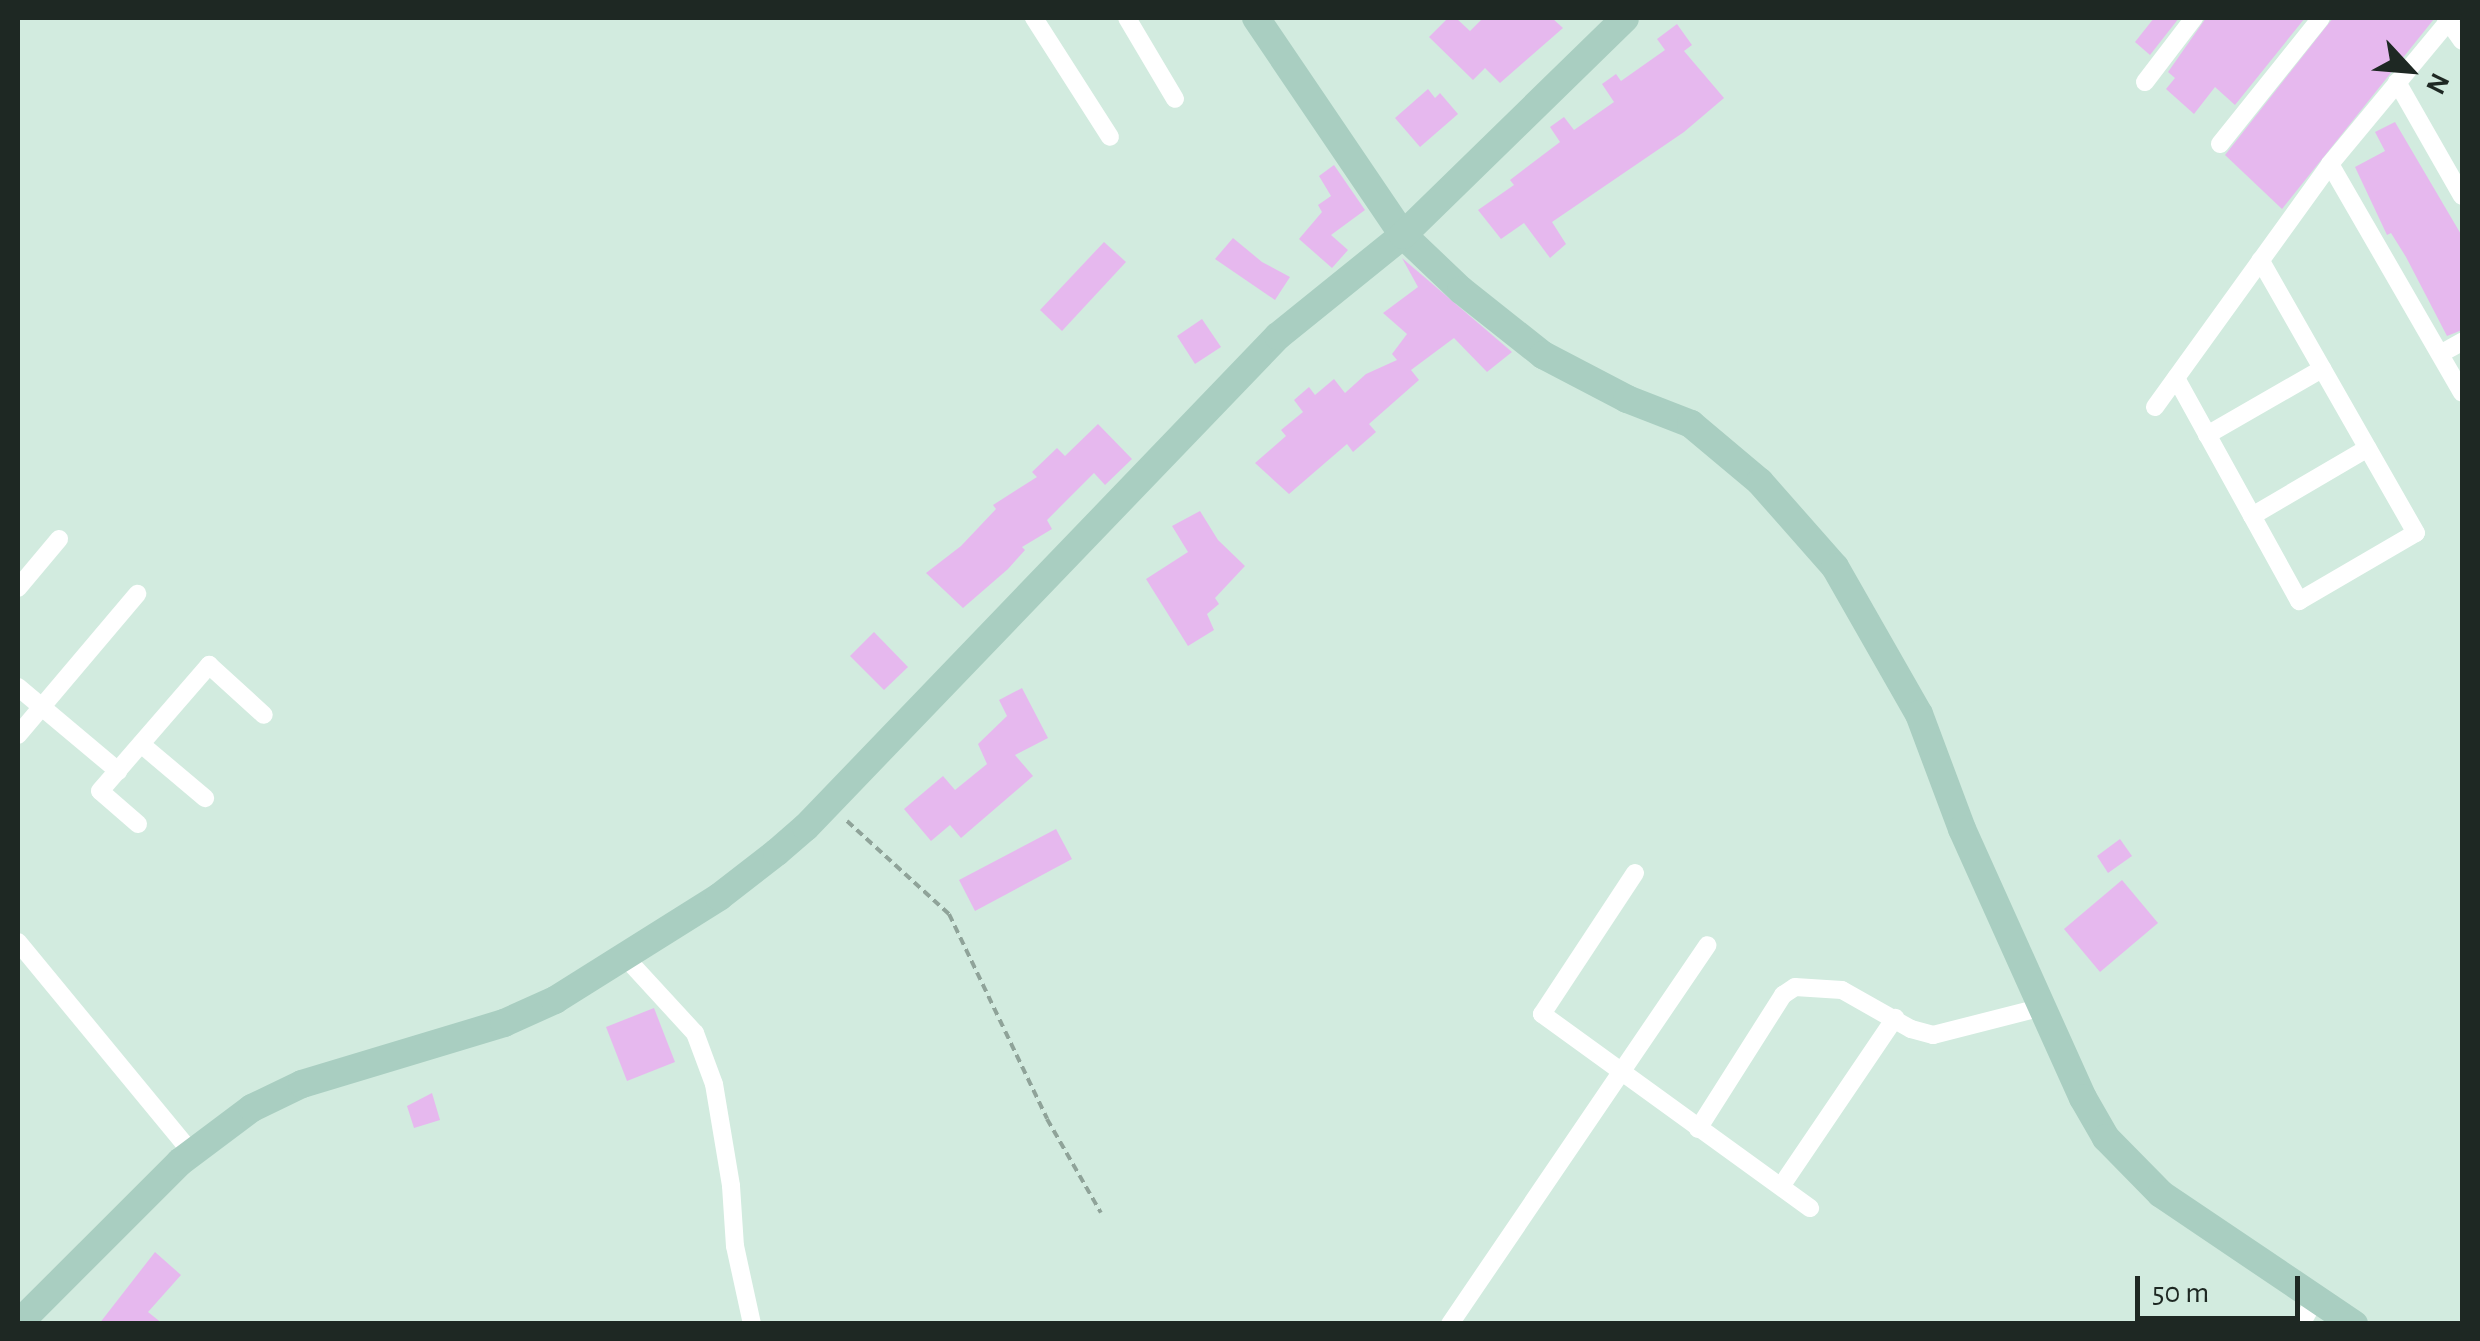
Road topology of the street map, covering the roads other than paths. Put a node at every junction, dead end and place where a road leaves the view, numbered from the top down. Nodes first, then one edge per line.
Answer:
1 (1034, 18) edge
2 (1127, 18) edge
3 (1256, 18) edge
4 (1625, 18) edge
5 (2194, 18) edge
6 (2321, 18) edge
7 (2448, 18) edge
8 (2462, 41) edge
9 (2145, 82) dead end
10 (2397, 82) junction
11 (1175, 99) dead end
12 (1110, 137) dead end
13 (2220, 144) dead end
14 (2330, 164) junction
15 (2462, 196) edge
16 (1403, 235) junction
17 (2260, 260) junction
18 (2462, 342) edge
19 (2440, 354) junction
20 (2322, 369) junction
21 (2176, 378) junction
22 (2462, 394) edge
23 (2155, 407) dead end
24 (2207, 435) junction
25 (2368, 448) junction
26 (2252, 516) junction
27 (59, 539) dead end
28 (18, 588) edge
29 (136, 594) dead end
30 (18, 687) edge
31 (40, 706) junction
32 (264, 715) dead end
33 (18, 735) edge
34 (141, 744) junction
35 (118, 771) junction
36 (205, 798) dead end
37 (138, 824) dead end
38 (1635, 873) dead end
39 (18, 942) edge
40 (1708, 945) dead end
41 (625, 957) junction
42 (2044, 1008) junction
43 (1895, 1018) junction
44 (1623, 1074) junction
45 (1698, 1130) junction
46 (191, 1152) junction
47 (1782, 1184) junction
48 (1810, 1208) dead end
49 (2318, 1296) junction
50 (18, 1324) edge
51 (752, 1324) edge
52 (1450, 1324) edge
53 (2301, 1324) edge
54 (2354, 1324) edge

1 - 12 street
2 - 11 street
3 - 16 street
4 - 16 street
5 - 9 street
6 - 13 street
7 - 8 street
7 - 10 street
10 - 14 street
10 - 15 street
14 - 17 street
14 - 19 street
16 - 41 street
16 - 42 street
17 - 20 street
17 - 21 street
18 - 19 street
19 - 22 street
20 - 24 street
20 - 25 street
21 - 23 street
21 - 24 street
24 - 26 street
25 - 26 street
25 - 26 street
27 - 28 street
29 - 31 street
30 - 31 street
31 - 33 street
31 - 35 street
32 - 34 street
34 - 35 street
34 - 36 street
35 - 37 street
38 - 44 street
39 - 46 street
40 - 44 street
41 - 46 street
41 - 51 street
42 - 43 street
42 - 49 street
43 - 45 street
43 - 47 street
44 - 45 street
44 - 52 street
45 - 47 street
46 - 50 street
47 - 48 street
49 - 53 street
49 - 54 street

